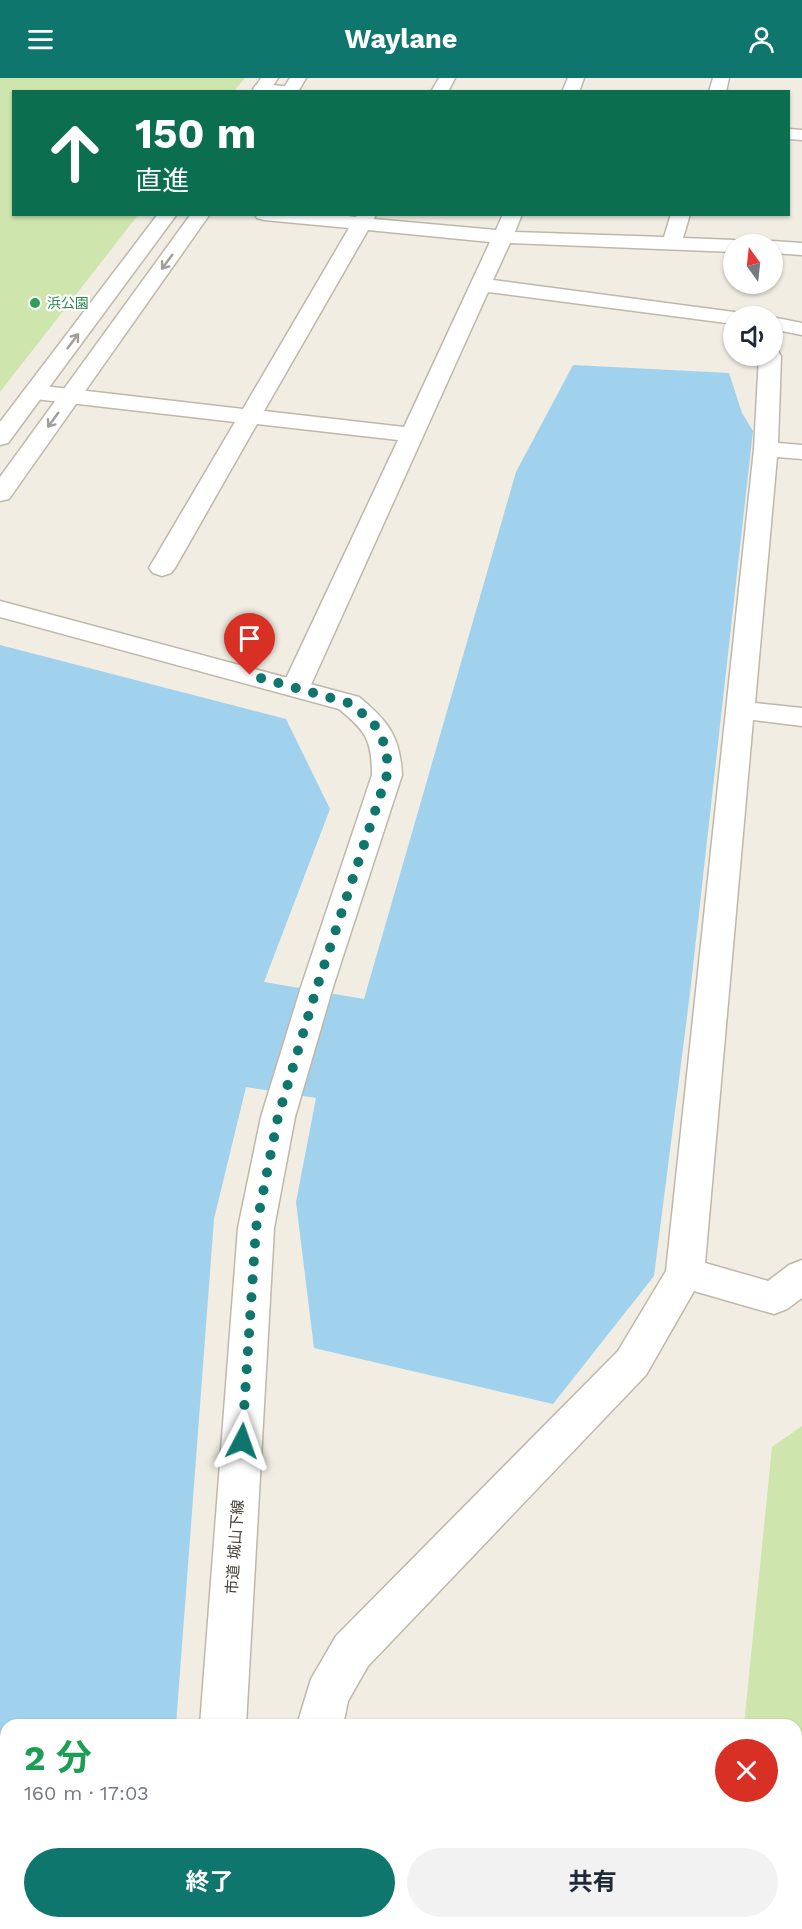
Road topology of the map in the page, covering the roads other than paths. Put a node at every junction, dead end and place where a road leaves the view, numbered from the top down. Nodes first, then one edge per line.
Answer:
1 (264, 86) edge
2 (285, 90) edge
3 (167, 216) edge
4 (200, 216) edge
5 (304, 216) edge
6 (512, 216) edge
7 (680, 216) edge
8 (364, 219) edge
9 (503, 237) junction
10 (672, 243) junction
11 (723, 245) edge
12 (783, 248) edge
13 (802, 249) edge
14 (481, 285) junction
15 (723, 317) edge
16 (783, 325) edge
17 (802, 328) edge
18 (770, 366) edge
19 (35, 392) junction
20 (70, 396) junction
21 (250, 417) junction
22 (412, 435) junction
23 (0, 438) edge
24 (766, 449) junction
25 (802, 452) edge
26 (0, 494) edge
27 (162, 568) dead end
28 (0, 609) edge
29 (296, 687) junction
30 (740, 710) junction
31 (802, 717) edge
32 (685, 1274) junction
33 (802, 1276) edge
34 (223, 1719) edge
35 (321, 1719) edge

1 - 2 street
19 -> 3 street
4 -> 20 street
5 - 8 street
6 - 9 street
7 - 10 street
8 - 9 street
8 - 21 street
9 - 10 street
9 - 14 street
10 - 11 street
12 - 13 street
14 - 15 street
14 - 22 street
16 - 17 street
18 - 24 street
19 - 20 street
19 - 23 street
20 - 21 street
20 -> 26 street
21 - 22 street
21 - 27 street
22 - 29 street
24 - 25 street
24 - 30 street
28 - 29 street, 市道 城山下線
29 - 34 street, 市道 城山下線
30 - 31 street
30 - 32 street
32 - 33 street
32 - 35 street

